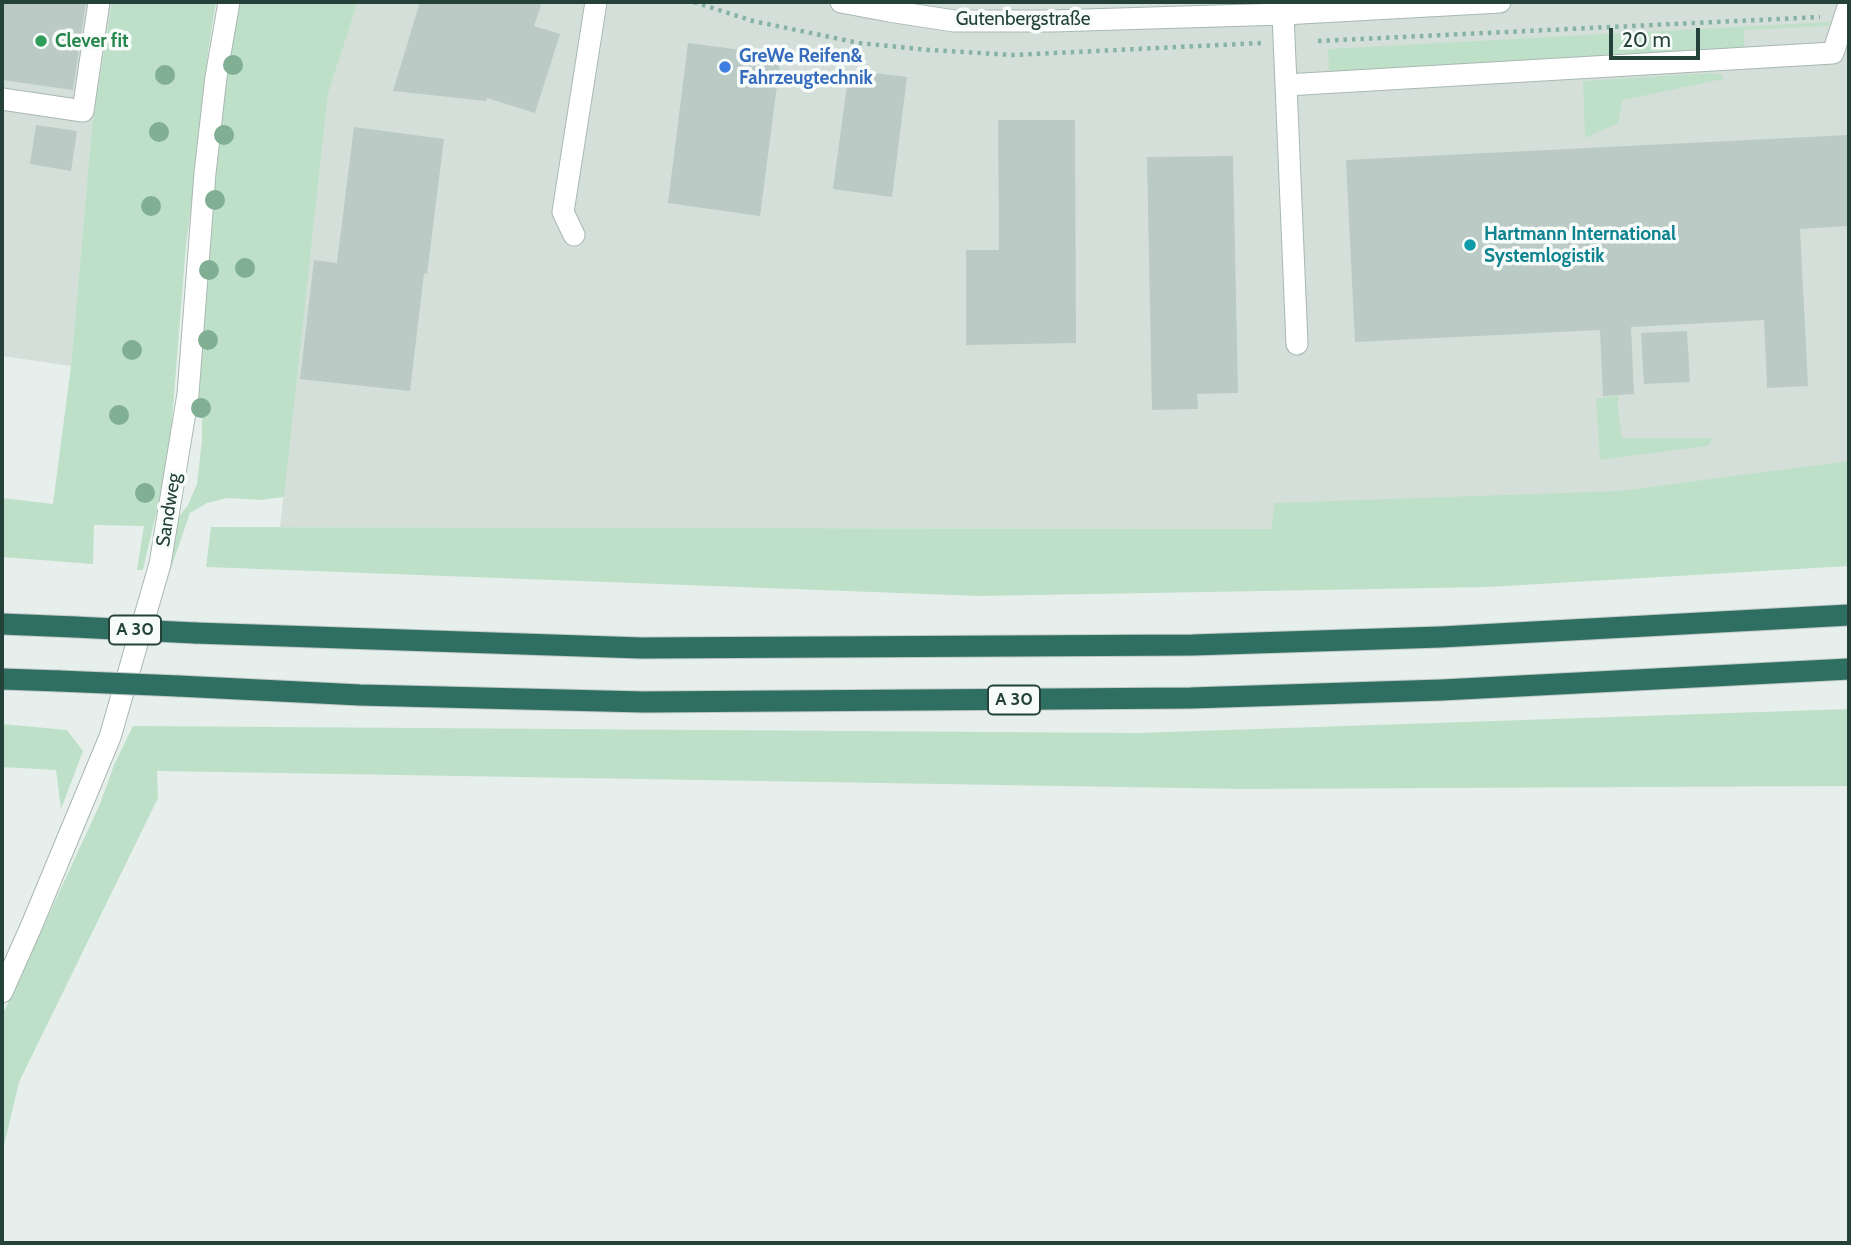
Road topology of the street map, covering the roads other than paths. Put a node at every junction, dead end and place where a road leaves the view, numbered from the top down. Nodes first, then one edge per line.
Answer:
1 (99, 2) edge
2 (229, 2) edge
3 (596, 2) edge
4 (841, 2) edge
5 (1500, 2) edge
6 (1849, 4) edge
7 (955, 11) edge
8 (1283, 13) junction
9 (1843, 39) edge
10 (1286, 85) junction
11 (2, 99) edge
12 (574, 235) dead end
13 (1297, 344) dead end
14 (1849, 615) edge
15 (2, 624) edge
16 (1849, 669) edge
17 (2, 679) edge
18 (2, 992) edge

1 - 11 street
2 - 18 street, Sandweg
3 - 12 street
4 - 7 street, Gutenbergstraße
5 - 8 street, Gutenbergstraße
6 - 9 street
7 - 8 street, Gutenbergstraße
8 - 10 street
9 - 10 street
10 - 13 street
14 - 15 highway, A 30, bridge
16 - 17 highway, A 30, bridge

